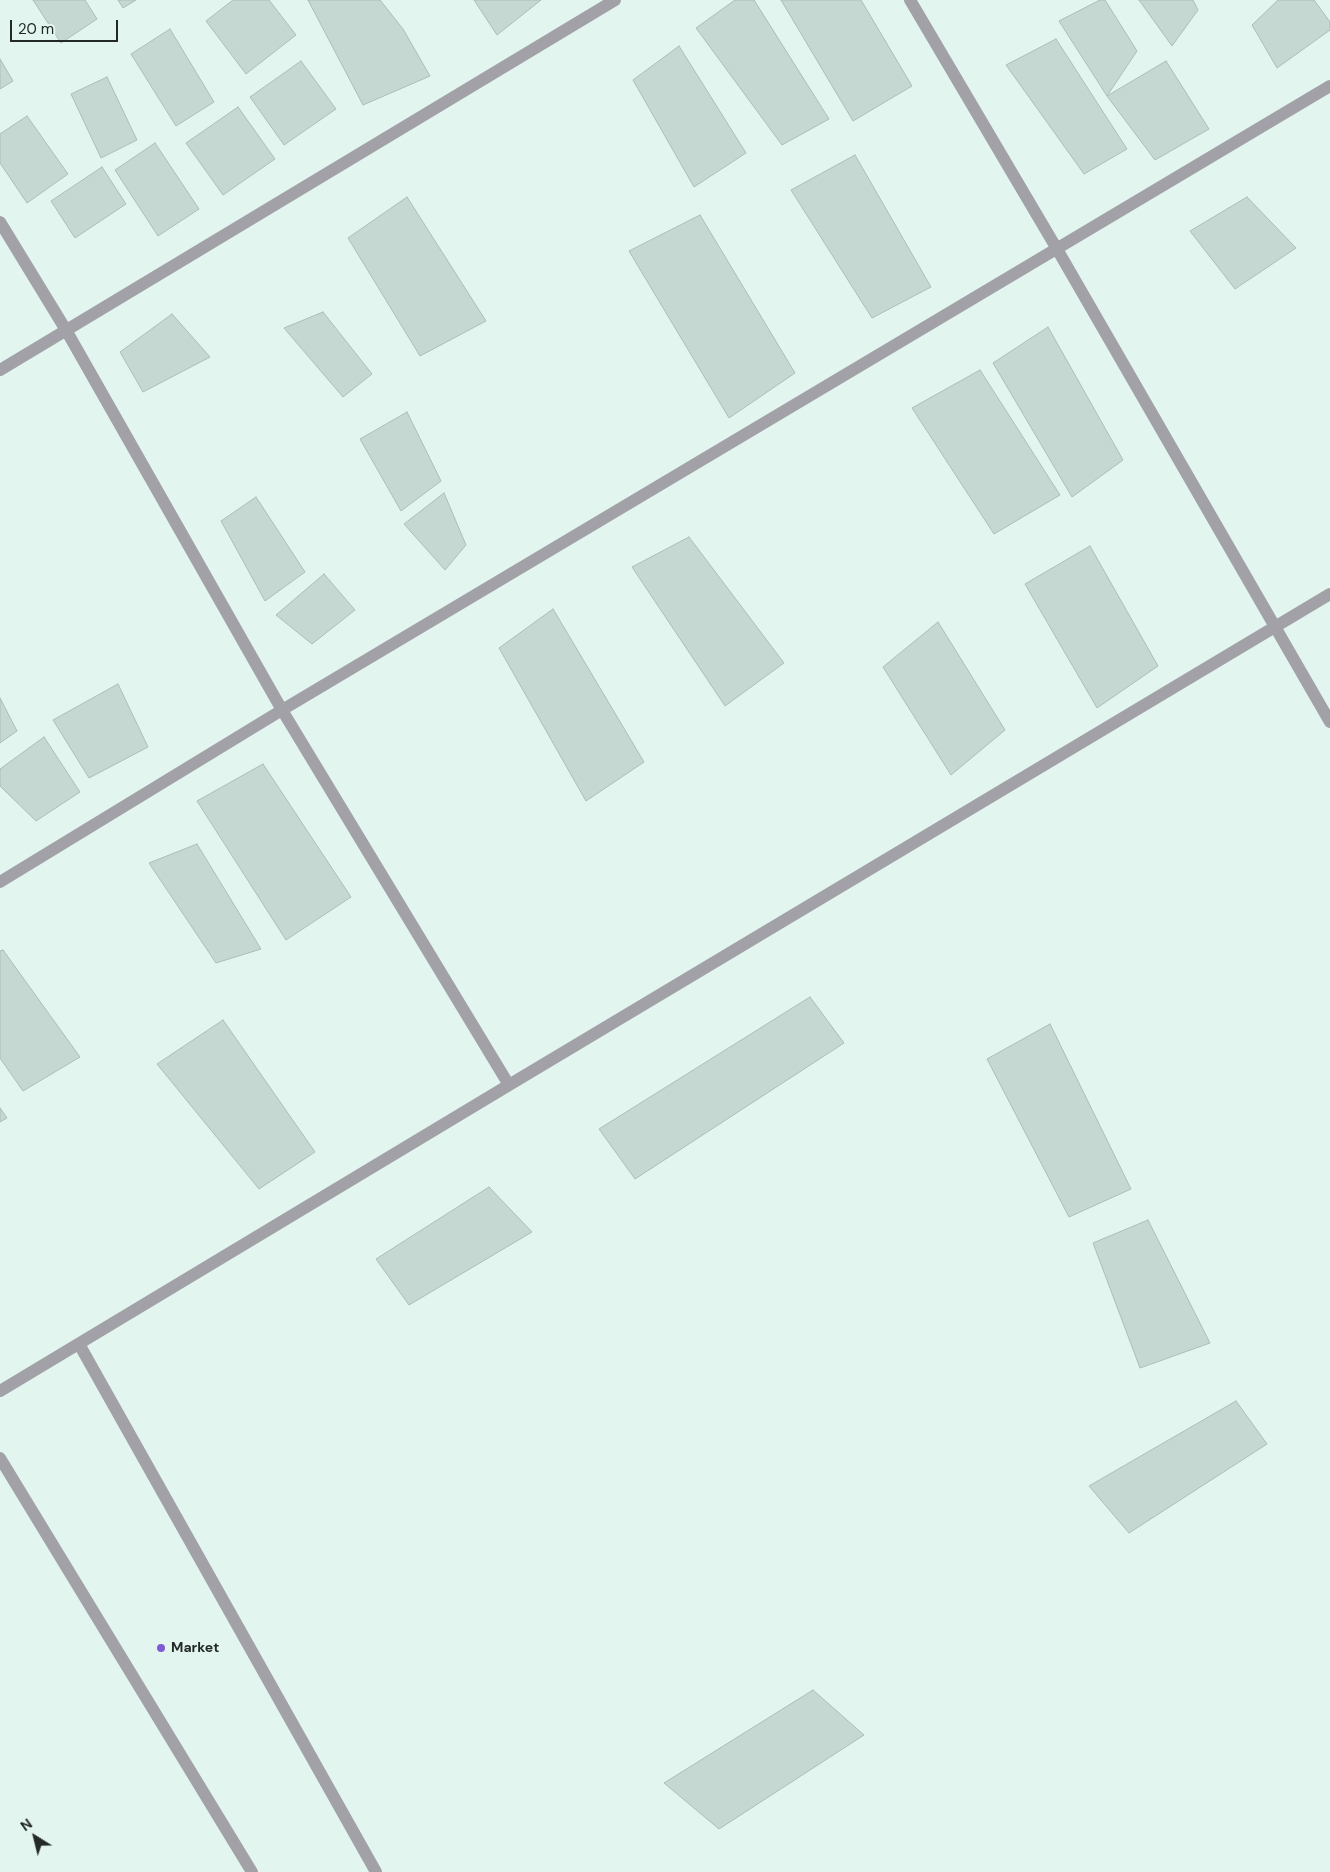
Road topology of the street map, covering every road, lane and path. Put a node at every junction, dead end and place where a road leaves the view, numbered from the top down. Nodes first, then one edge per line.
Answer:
1 (615, 0) edge
2 (910, 0) edge
3 (1330, 86) edge
4 (0, 222) edge
5 (1057, 249) junction
6 (66, 330) junction
7 (0, 370) edge
8 (1330, 594) edge
9 (1276, 626) junction
10 (282, 710) junction
11 (1330, 722) edge
12 (0, 882) edge
13 (508, 1085) junction
14 (79, 1344) junction
15 (0, 1392) edge
16 (0, 1458) edge
17 (252, 1872) edge
18 (376, 1872) edge

1 - 6 street
2 - 5 street
3 - 5 street
4 - 6 street
5 - 9 street
5 - 10 street
6 - 7 street
6 - 10 street
8 - 9 street
9 - 11 street
9 - 13 street
10 - 12 street
10 - 13 street
13 - 14 street
14 - 15 street
14 - 18 street
16 - 17 street

